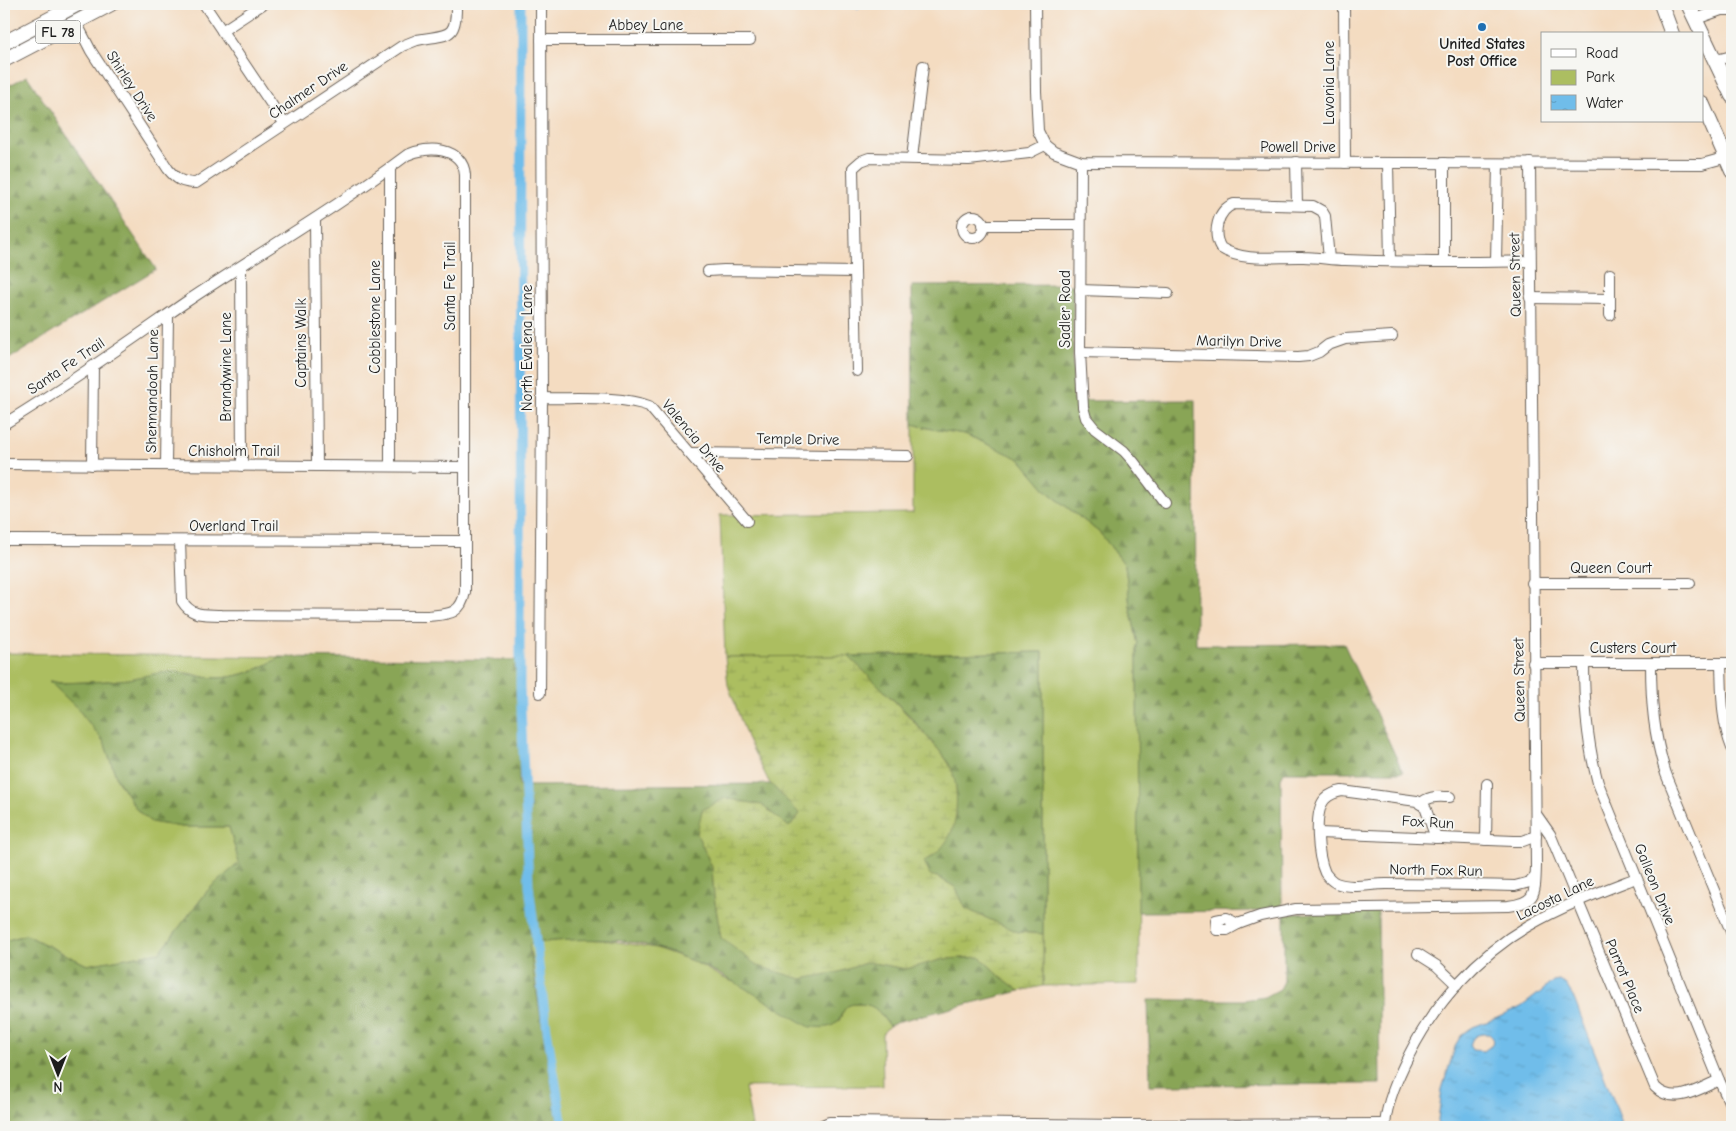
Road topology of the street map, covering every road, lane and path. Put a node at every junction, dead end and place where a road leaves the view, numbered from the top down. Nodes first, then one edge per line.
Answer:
1 (79, 4) edge
2 (112, 4) edge
3 (204, 4) edge
4 (263, 4) edge
5 (456, 4) edge
6 (542, 4) edge
7 (1035, 4) edge
8 (1344, 4) edge
9 (1661, 4) edge
10 (1688, 4) edge
11 (1732, 10) edge
12 (1696, 19) junction
13 (76, 22) junction
14 (222, 31) junction
15 (1671, 32) edge
16 (1702, 32) edge
17 (1704, 35) edge
18 (541, 40) junction
19 (750, 40) dead end
20 (4, 43) edge
21 (1732, 56) edge
22 (4, 60) edge
23 (1716, 60) junction
24 (923, 66) dead end
25 (1732, 96) edge
26 (1704, 107) edge
27 (284, 124) junction
28 (1045, 145) junction
29 (1730, 157) edge
30 (912, 158) junction
31 (1081, 162) junction
32 (1296, 162) junction
33 (1345, 163) junction
34 (1388, 163) junction
35 (1444, 163) junction
36 (1530, 163) junction
37 (165, 164) joint
38 (1498, 164) junction
39 (390, 168) junction
40 (1732, 171) edge
41 (1297, 205) junction
42 (315, 219) junction
43 (983, 225) dead end
44 (1080, 225) junction
45 (1329, 259) junction
46 (1390, 261) junction
47 (1444, 261) junction
48 (1496, 261) junction
49 (1529, 261) junction
50 (241, 267) junction
51 (708, 271) dead end
52 (854, 272) junction
53 (1610, 274) dead end
54 (1080, 290) junction
55 (1168, 293) dead end
56 (1530, 298) junction
57 (1610, 299) junction
58 (1610, 315) dead end
59 (168, 316) junction
60 (1392, 336) dead end
61 (1080, 352) junction
62 (93, 366) junction
63 (857, 371) dead end
64 (542, 398) junction
65 (4, 424) edge
66 (689, 453) junction
67 (908, 456) dead end
68 (4, 464) edge
69 (92, 465) junction
70 (166, 465) junction
71 (242, 466) junction
72 (317, 466) junction
73 (390, 466) junction
74 (465, 467) junction
75 (1165, 503) dead end
76 (747, 521) dead end
77 (4, 540) edge
78 (180, 541) junction
79 (465, 541) junction
80 (1532, 583) junction
81 (1690, 583) dead end
82 (1533, 663) junction
83 (1651, 663) junction
84 (1721, 663) junction
85 (1732, 663) edge
86 (1584, 664) junction
87 (540, 693) dead end
88 (1732, 748) edge
89 (1487, 784) dead end
90 (1450, 797) dead end
91 (1420, 804) junction
92 (1536, 813) junction
93 (1318, 833) junction
94 (1536, 836) junction
95 (1436, 838) junction
96 (1486, 840) junction
97 (1536, 877) junction
98 (1636, 878) junction
99 (1578, 902) junction
100 (1238, 924) dead end
101 (1732, 934) edge
102 (1418, 954) dead end
103 (1457, 985) junction
104 (1719, 1080) junction
105 (1732, 1108) edge
106 (988, 1126) edge
107 (1385, 1126) edge
108 (818, 1127) edge

1 - 13 main road
1 - 20 main road, FL 78
2 - 13 main road, FL 78
3 - 14 street
4 - 14 street
5 - 27 street, Chalmer Drive
6 - 18 street, North Evalena Lane
7 - 28 street
8 - 33 street, Lavonia Lane
9 - 15 main road
10 - 12 main road
11 - 12 street
12 - 16 main road
13 - 22 main road, FL 78
13 - 37 street, Shirley Drive
14 - 27 street
17 - 23 main road
18 - 19 street, Abbey Lane
18 - 64 street, North Evalena Lane
21 - 23 street
23 - 25 main road
24 - 30 street
26 - 29 main road
27 - 37 street, Chalmer Drive
28 - 30 street
28 - 31 street, Powell Drive
29 - 36 street, Powell Drive
29 - 40 main road
30 - 52 street
31 - 32 street, Powell Drive
31 - 44 street, Sadler Road
32 - 33 street, Powell Drive
32 - 41 street
33 - 34 street, Powell Drive
34 - 35 street, Powell Drive
34 - 46 street
35 - 38 street, Powell Drive
35 - 47 street
36 - 38 street, Powell Drive
36 - 49 street, Queen Street
38 - 48 street
39 - 42 street, Santa Fe Trail
39 - 73 street, Cobblestone Lane
39 - 74 street, Santa Fe Trail
41 - 45 street
41 - 45 street
42 - 50 street, Santa Fe Trail
42 - 72 street, Captains Walk
43 - 44 street
44 - 54 street, Sadler Road
45 - 46 street
46 - 47 street
47 - 48 street
48 - 49 street
49 - 56 street, Queen Street
50 - 59 street, Santa Fe Trail
50 - 71 street, Brandywine Lane
51 - 52 street
52 - 63 street
53 - 57 street
54 - 55 street
54 - 61 street, Sadler Road
56 - 57 street
56 - 80 street, Queen Street
57 - 58 street
59 - 62 street, Santa Fe Trail
59 - 70 street, Shennandoah Lane
60 - 61 street, Marilyn Drive
61 - 75 street, Sadler Road
62 - 65 street, Santa Fe Trail
62 - 69 street
64 - 66 street, Valencia Drive
64 - 87 street, North Evalena Lane
66 - 67 street, Temple Drive
66 - 76 street, Valencia Drive
68 - 69 street, Chisholm Trail
69 - 70 street, Chisholm Trail
70 - 71 street, Chisholm Trail
71 - 72 street, Chisholm Trail
72 - 73 street, Chisholm Trail
73 - 74 street, Chisholm Trail
74 - 79 street, Santa Fe Trail
77 - 78 street, Overland Trail
78 - 79 street, Overland Trail
78 - 79 street, Santa Fe Trail
80 - 81 street, Queen Court
80 - 82 street, Queen Street
82 - 86 street, Custers Court
82 - 92 street, Queen Street
83 - 84 street, Custers Court
83 - 86 street, Custers Court
83 - 101 street
84 - 85 street, Custers Court
84 - 88 street
86 - 98 street, Galleon Drive
89 - 96 street
90 - 91 street
91 - 93 street
91 - 95 street
92 - 94 street, Queen Street
92 - 99 street, Parrot Place
93 - 95 street, Fox Run
93 - 97 street, North Fox Run
94 - 96 street, Fox Run
94 - 97 street, Queen Street
95 - 96 street, Fox Run
97 - 100 street, Queen Street
98 - 99 street, Lacosta Lane
98 - 104 street, Galleon Drive
99 - 103 street, Lacosta Lane
99 - 104 street, Parrot Place
102 - 103 street
103 - 107 street, Lacosta Lane
104 - 105 street, Galleon Drive
106 - 107 street
106 - 108 street

